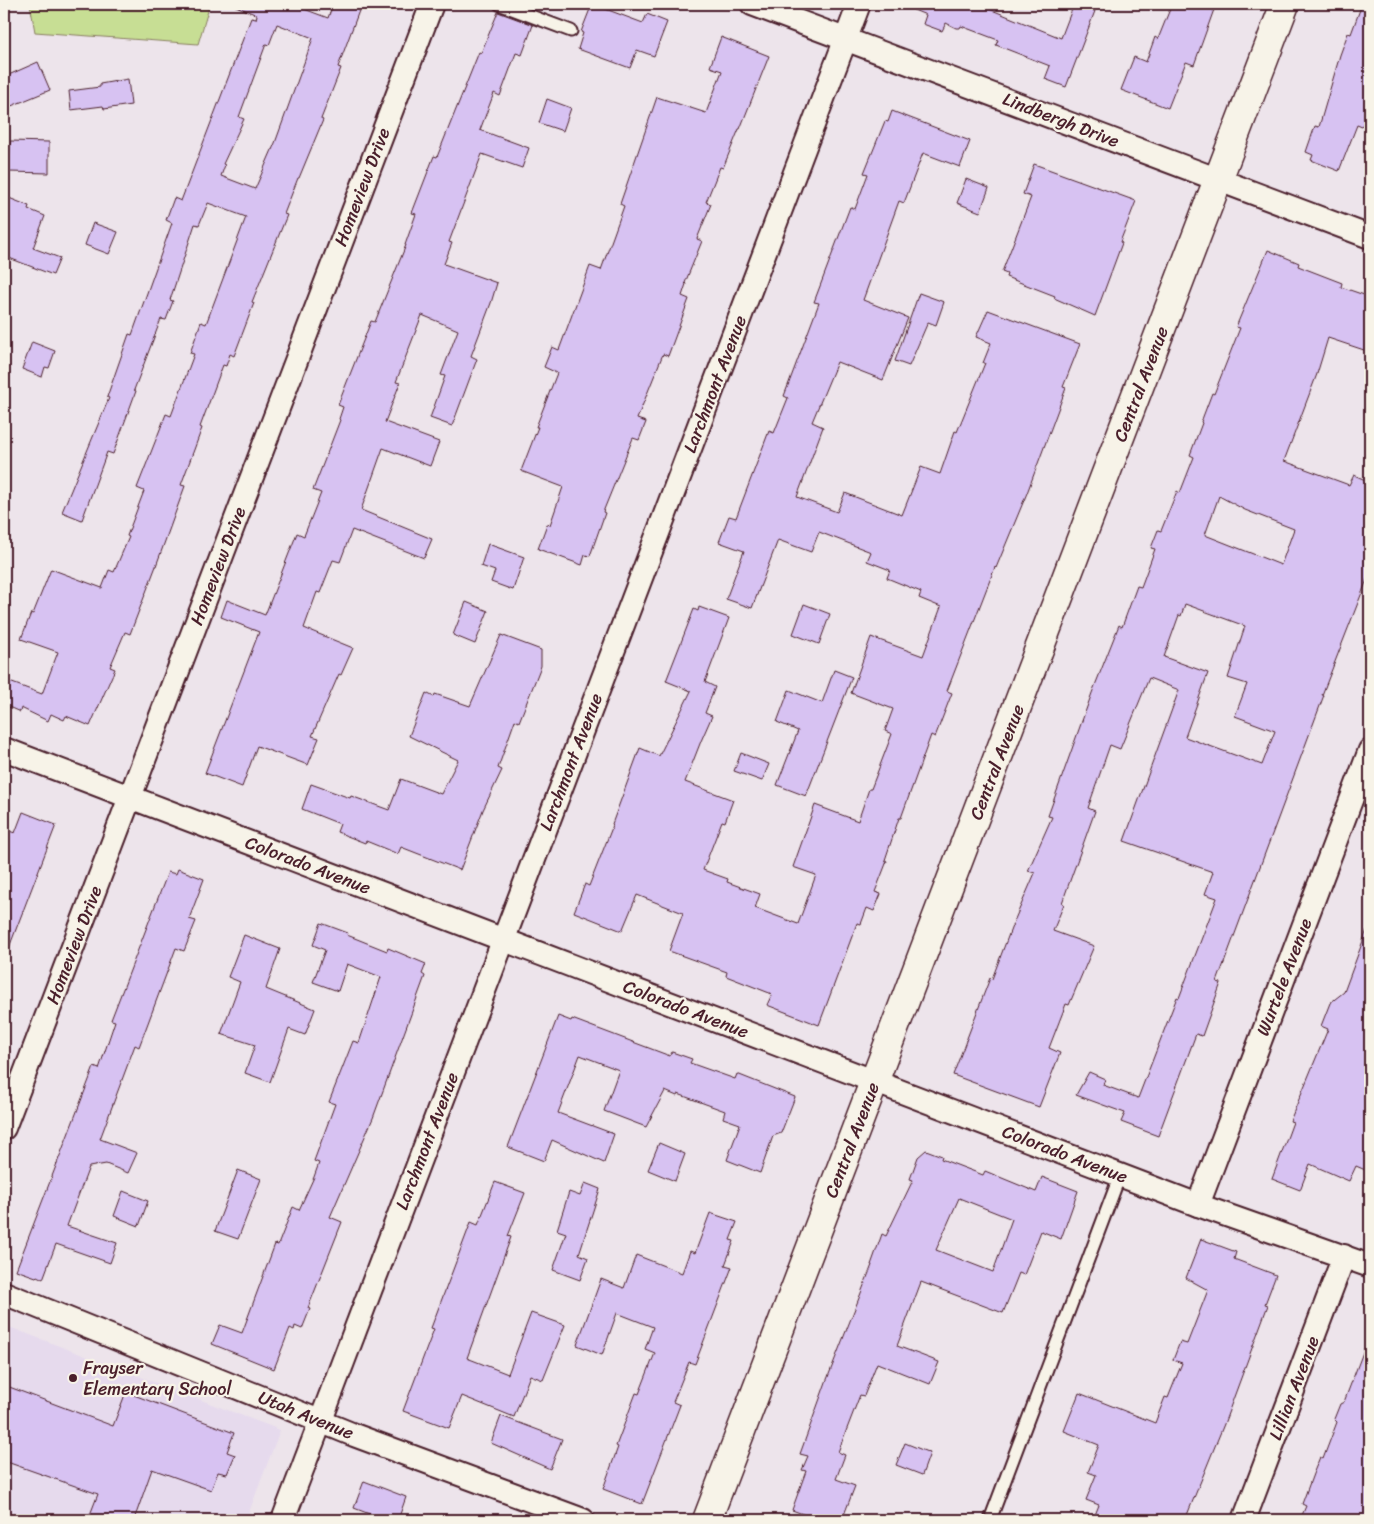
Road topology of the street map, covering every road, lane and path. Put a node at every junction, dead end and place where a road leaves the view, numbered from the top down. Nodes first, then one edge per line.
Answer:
1 (432, 4) edge
2 (499, 4) edge
3 (752, 4) edge
4 (859, 4) edge
5 (1286, 4) edge
6 (571, 31) dead end
7 (845, 39) junction
8 (1219, 180) junction
9 (1370, 237) edge
10 (4, 749) edge
11 (1370, 750) edge
12 (131, 797) junction
13 (504, 940) junction
14 (875, 1081) junction
15 (4, 1128) edge
16 (1120, 1175) junction
17 (1198, 1205) junction
18 (1344, 1256) junction
19 (1370, 1266) edge
20 (4, 1293) edge
21 (320, 1421) junction
22 (283, 1520) edge
23 (583, 1520) edge
24 (707, 1520) edge
25 (990, 1520) edge
26 (1244, 1520) edge

1 - 12 street, Homeview Drive
2 - 6 lane
3 - 7 street, Lindbergh Drive
4 - 7 street, Larchmont Avenue
5 - 8 street, Central Avenue
7 - 8 street, Lindbergh Drive
7 - 13 street, Larchmont Avenue
8 - 9 street, Lindbergh Drive
8 - 14 street, Central Avenue
10 - 12 street, Colorado Avenue
11 - 17 street, Wurtele Avenue
12 - 13 street, Colorado Avenue
12 - 15 street, Homeview Drive
13 - 14 street, Colorado Avenue
13 - 21 street, Larchmont Avenue
14 - 16 street, Colorado Avenue
14 - 24 street, Central Avenue
16 - 17 street, Colorado Avenue
16 - 25 lane
17 - 18 street, Colorado Avenue
18 - 19 street, Colorado Avenue
18 - 26 street, Lillian Avenue
20 - 21 street, Utah Avenue
21 - 22 street, Larchmont Avenue
21 - 23 street, Utah Avenue

